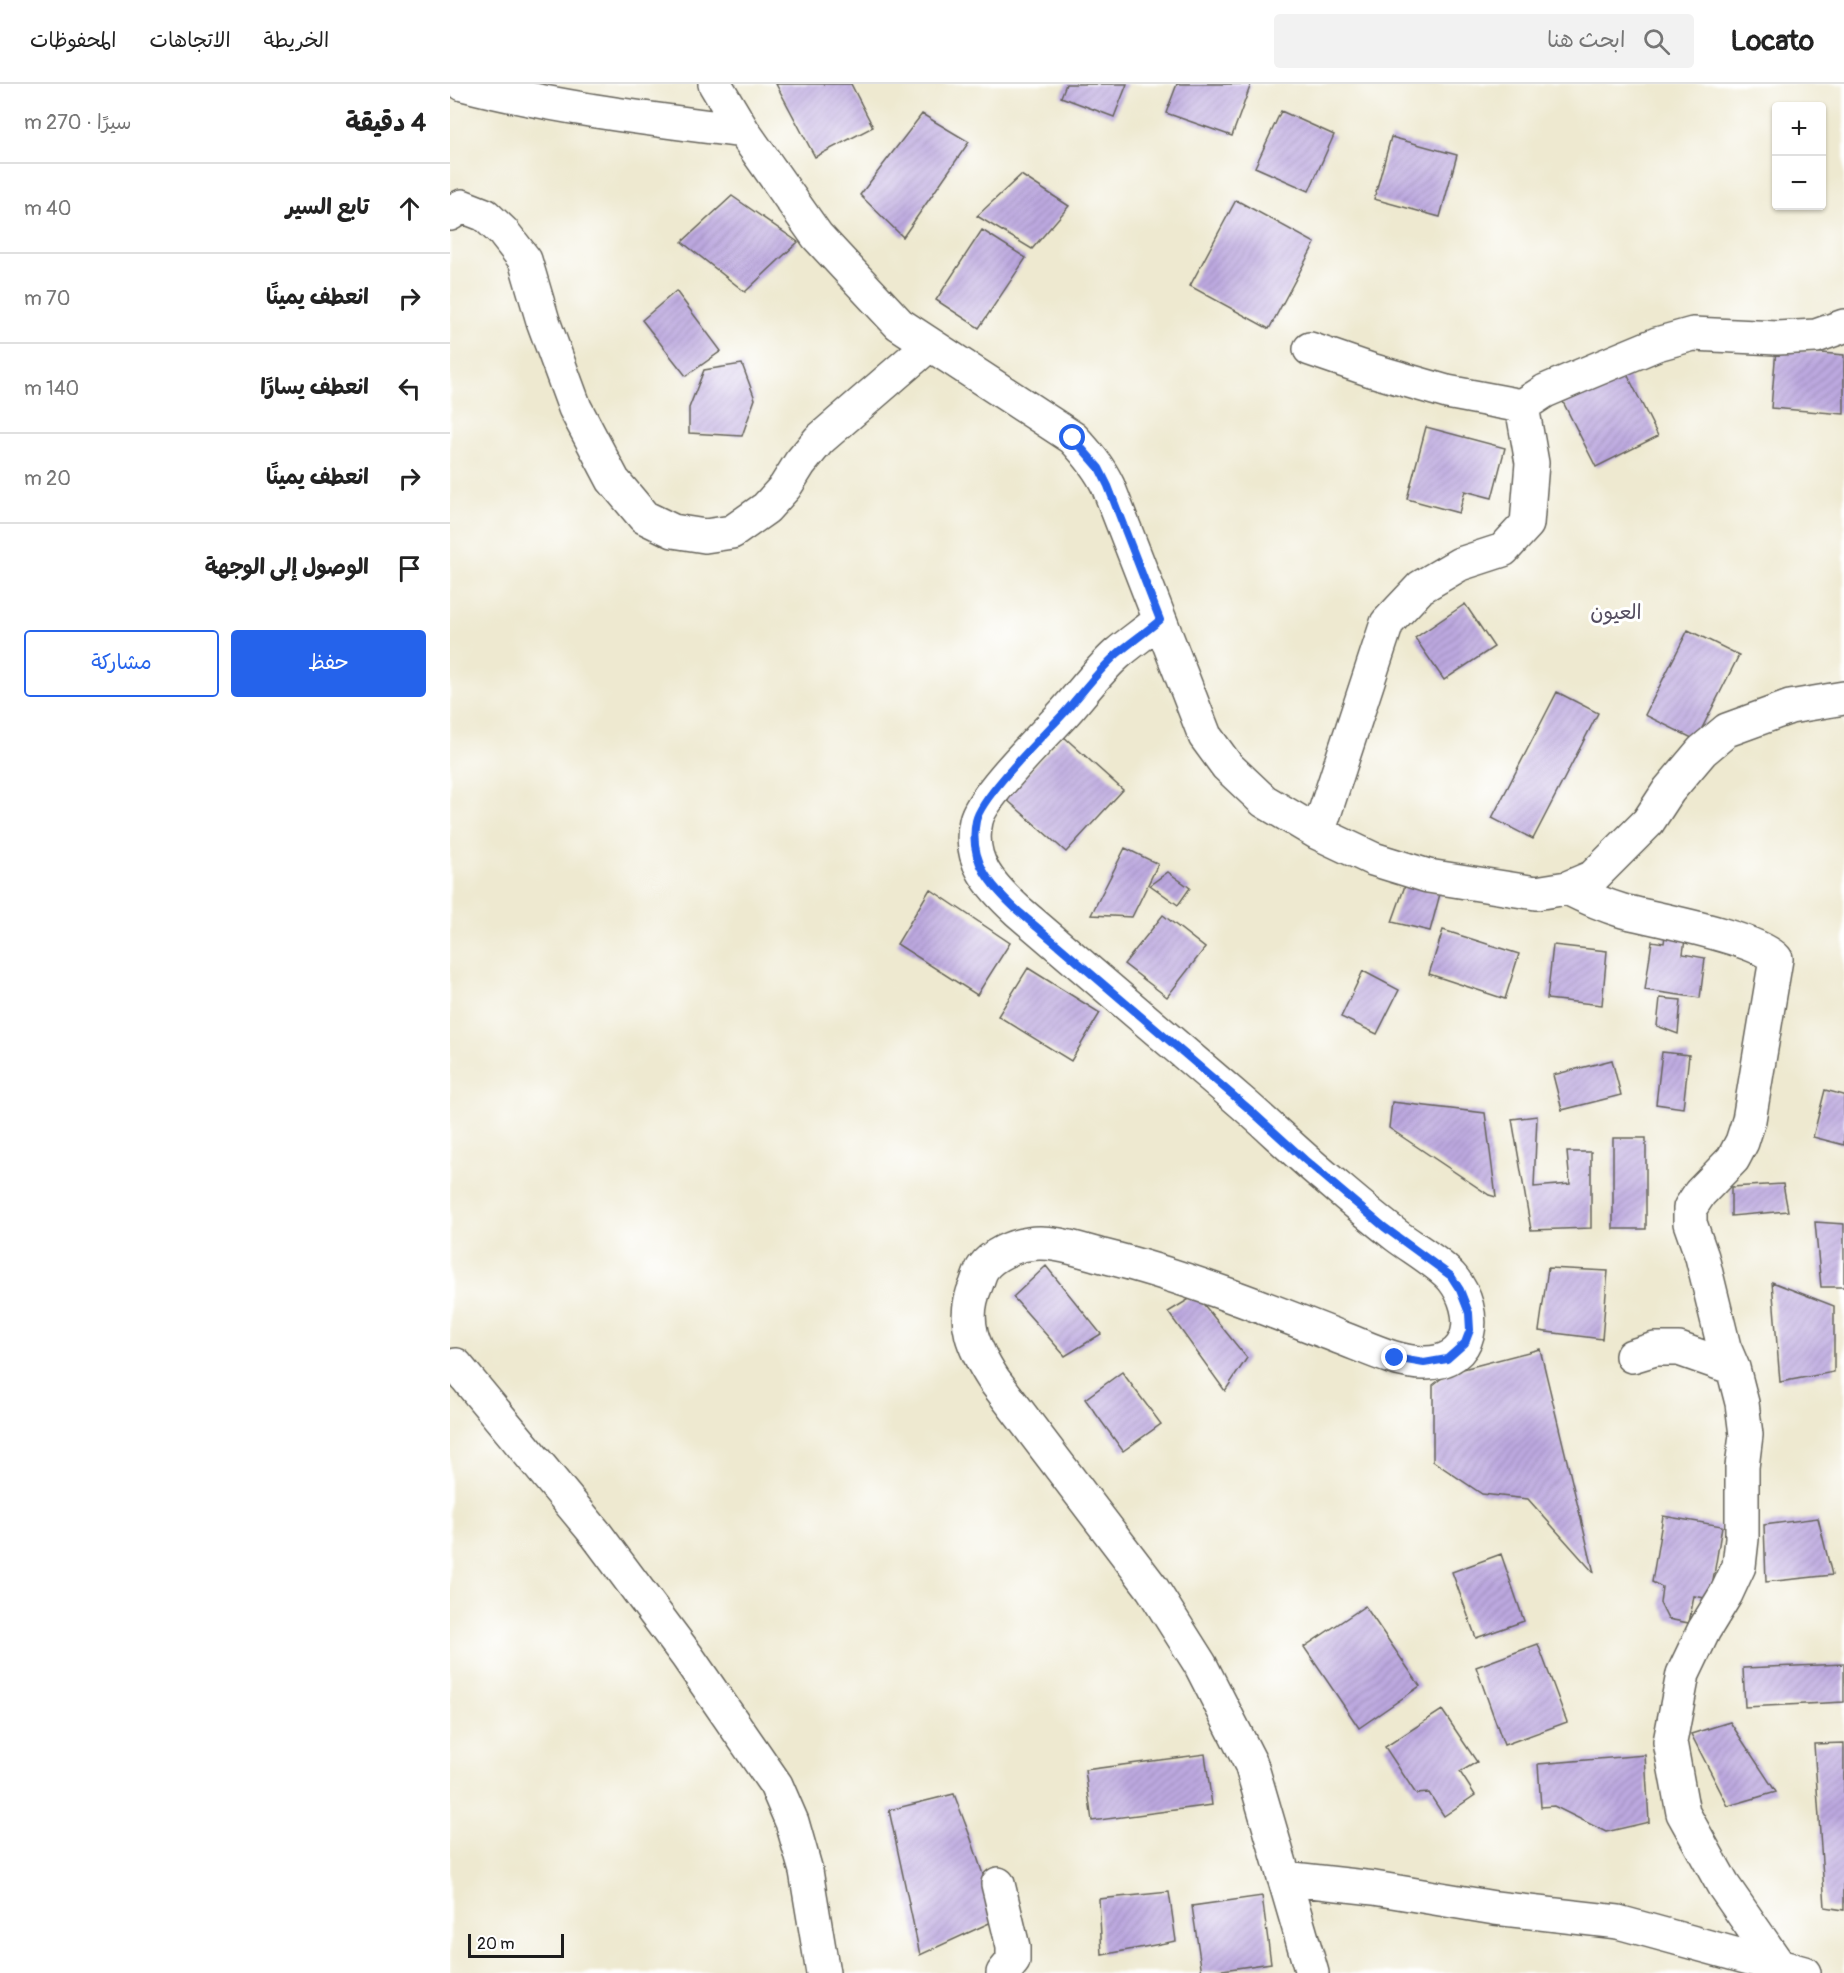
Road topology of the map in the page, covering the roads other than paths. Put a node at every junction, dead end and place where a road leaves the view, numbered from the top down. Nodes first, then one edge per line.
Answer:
1 (463, 84) edge
2 (715, 84) edge
3 (743, 131) junction
4 (450, 214) edge
5 (1844, 326) edge
6 (929, 345) junction
7 (1310, 349) dead end
8 (1522, 406) junction
9 (1160, 620) junction
10 (1844, 698) edge
11 (1318, 833) junction
12 (1567, 888) junction
13 (1632, 1356) dead end
14 (456, 1365) dead end
15 (1733, 1368) junction
16 (1284, 1878) junction
17 (998, 1884) dead end
18 (1792, 1970) edge
19 (823, 1973) edge
20 (1003, 1973) edge
21 (1311, 1973) edge

1 - 3 street
2 - 3 street
3 - 6 street
4 - 6 street
5 - 8 street
6 - 9 street
7 - 8 street
8 - 11 street
9 - 11 street
9 - 16 street
10 - 12 street
11 - 12 street
12 - 15 street
13 - 15 street
14 - 19 street
15 - 18 street
16 - 18 street
16 - 21 street
17 - 20 street

